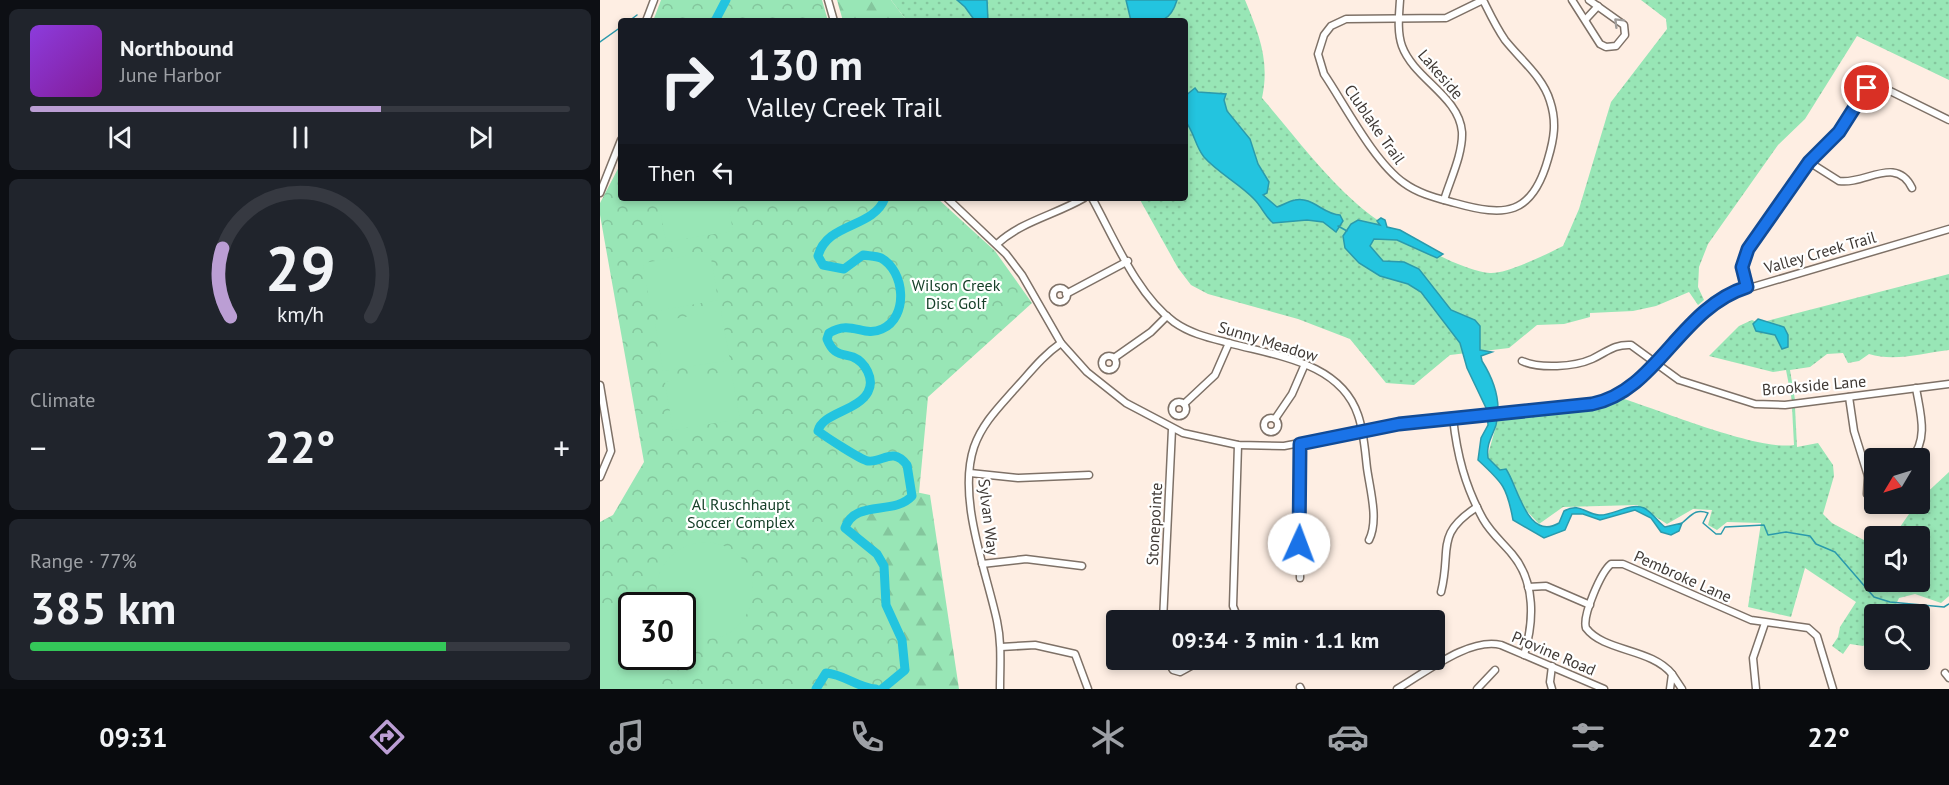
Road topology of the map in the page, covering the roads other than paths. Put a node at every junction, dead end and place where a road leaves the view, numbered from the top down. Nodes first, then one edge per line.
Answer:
1 (654, 0) edge
2 (828, 0) edge
3 (1400, 0) edge
4 (1483, 0) edge
5 (1572, 0) edge
6 (1589, 0) edge
7 (1598, 6) junction
8 (647, 18) edge
9 (833, 18) edge
10 (1399, 18) junction
11 (1586, 19) junction
12 (1949, 120) edge
13 (618, 148) edge
14 (1809, 162) junction
15 (1912, 188) dead end
16 (600, 193) edge
17 (1444, 200) junction
18 (950, 201) edge
19 (1079, 201) edge
20 (1094, 201) edge
21 (1949, 229) edge
22 (997, 244) junction
23 (1128, 261) junction
24 (1747, 287) junction
25 (1066, 294) dead end
26 (1167, 316) junction
27 (1061, 343) junction
28 (1228, 343) junction
29 (1114, 358) dead end
30 (1522, 361) dead end
31 (1654, 362) junction
32 (1305, 364) junction
33 (1949, 384) edge
34 (600, 385) edge
35 (1916, 388) junction
36 (1849, 397) junction
37 (1184, 404) dead end
38 (1453, 418) junction
39 (1275, 419) dead end
40 (1172, 429) junction
41 (1362, 431) junction
42 (1300, 444) junction
43 (1238, 445) junction
44 (1919, 448) edge
45 (1864, 459) edge
46 (970, 473) junction
47 (1089, 475) dead end
48 (600, 477) edge
49 (1477, 507) junction
50 (1369, 540) dead end
51 (982, 564) junction
52 (1082, 566) dead end
53 (1300, 578) dead end
54 (1528, 587) junction
55 (1441, 592) dead end
56 (1590, 605) junction
57 (1164, 610) edge
58 (1235, 610) edge
59 (1765, 623) junction
60 (1001, 647) junction
61 (1524, 655) junction
62 (1552, 666) junction
63 (1495, 670) dead end
64 (1672, 674) junction
65 (1600, 688) edge
66 (1000, 689) edge
67 (1088, 689) edge
68 (1397, 689) edge
69 (1477, 689) edge
70 (1552, 689) edge
71 (1670, 689) edge
72 (1682, 689) edge
73 (1756, 689) edge
74 (1833, 689) edge

1 - 8 street
2 - 9 street
3 - 10 street, Lakeside
4 - 10 street, Clublake Trail
4 - 17 street, Clublake Trail
5 - 11 street
6 - 7 street
7 - 11 street
11 -> 7 street
10 - 17 street, Lakeside
10 - 17 street, Clublake Trail
12 - 14 street
13 - 16 street
14 - 15 street
14 - 24 street
18 - 22 street, Valley Creek Trail
19 - 22 street
20 - 23 street, Sunny Meadow
21 - 24 street, Valley Creek Trail
22 - 27 street, Valley Creek Trail
23 - 25 street
23 - 26 street, Sunny Meadow
24 - 31 street, Valley Creek Trail
26 - 28 street, Sunny Meadow
26 - 29 street
27 - 40 street, Valley Creek Trail
27 - 46 street, Sylvan Way
28 - 32 street, Sunny Meadow
28 - 37 street
30 - 31 street, Brookside Lane
31 - 36 street, Brookside Lane
31 - 38 street, Valley Creek Trail
32 - 39 street
32 - 41 street, Sunny Meadow
33 - 35 street, Brookside Lane
34 - 48 street
35 - 36 street, Brookside Lane
35 - 44 street
36 - 45 street
38 - 41 street, Valley Creek Trail
38 - 49 street
40 - 43 street, Valley Creek Trail
40 - 57 street, Stonepointe
41 - 42 street, Valley Creek Trail
41 - 50 street, Sunny Meadow
42 - 43 street, Valley Creek Trail
42 - 53 street
43 - 58 street
46 - 47 street
46 - 51 street, Sylvan Way
49 - 54 street
49 - 55 street
51 - 52 street
51 - 60 street, Sylvan Way
54 - 56 street
54 - 61 street
56 - 59 street, Pembroke Lane
56 - 64 street, Pembroke Lane
59 - 73 street
59 - 74 street, Pembroke Lane
60 - 66 street, Sylvan Way
60 - 67 street
61 - 62 street, Provine Road
61 - 68 street, Provine Road
62 - 65 street, Provine Road
62 - 70 street
63 - 69 street
64 - 71 street
64 - 72 street

